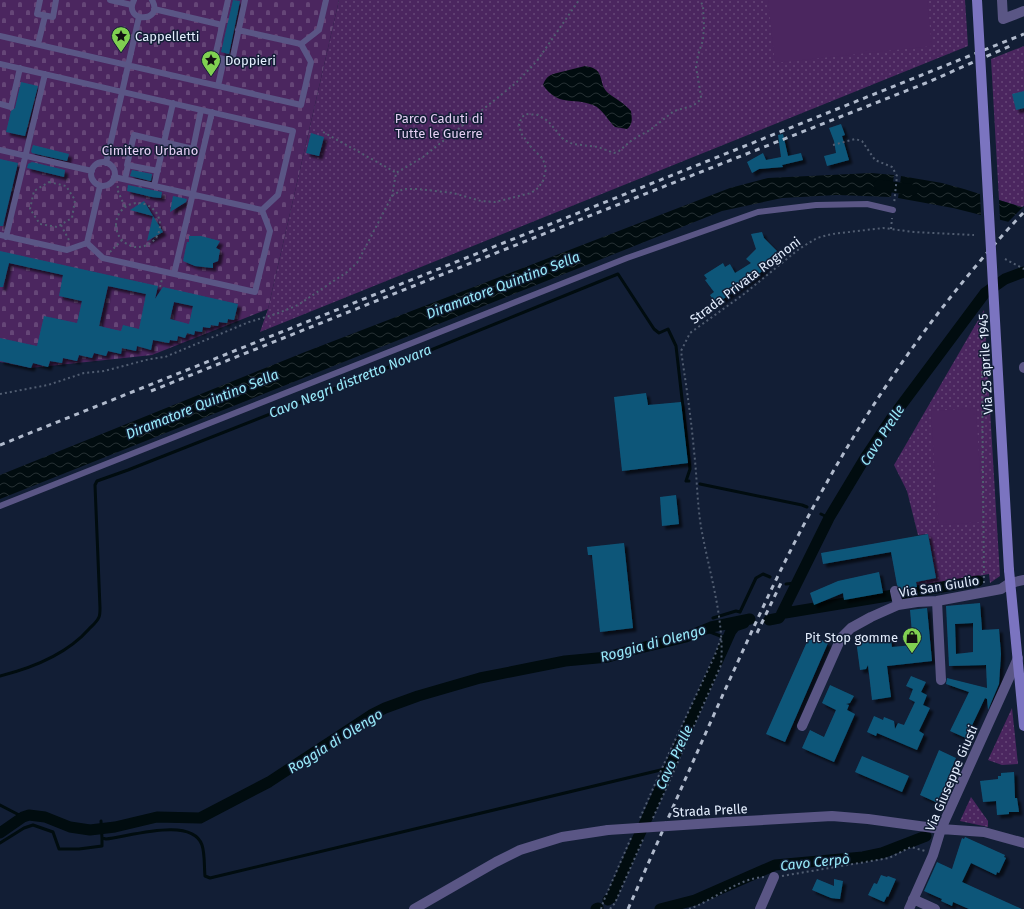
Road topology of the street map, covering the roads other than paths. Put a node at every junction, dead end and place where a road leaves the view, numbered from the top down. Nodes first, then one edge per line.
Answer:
1 (40, 0) edge
2 (56, 0) edge
3 (110, 0) edge
4 (152, 0) edge
5 (228, 0) edge
6 (245, 0) edge
7 (326, 0) edge
8 (977, 0) edge
9 (1002, 0) edge
10 (133, 2) edge
11 (154, 9) junction
12 (1024, 11) edge
13 (45, 16) junction
14 (139, 17) junction
15 (222, 25) junction
16 (238, 30) junction
17 (0, 36) edge
18 (38, 44) junction
19 (301, 44) junction
20 (224, 59) junction
21 (0, 64) edge
22 (128, 65) junction
23 (20, 68) junction
24 (44, 74) junction
25 (218, 86) junction
26 (122, 92) junction
27 (0, 104) edge
28 (173, 104) junction
29 (201, 110) junction
30 (212, 112) junction
31 (164, 142) junction
32 (0, 150) edge
33 (25, 156) junction
34 (106, 163) junction
35 (128, 165) junction
36 (92, 171) junction
37 (158, 171) junction
38 (120, 178) junction
39 (100, 186) junction
40 (154, 186) junction
41 (193, 194) junction
42 (262, 210) junction
43 (892, 210) dead end
44 (2, 236) edge
45 (88, 243) junction
46 (174, 274) junction
47 (0, 506) edge
48 (1024, 580) edge
49 (1010, 582) junction
50 (937, 601) junction
51 (1018, 658) junction
52 (941, 680) dead end
53 (802, 726) dead end
54 (1024, 726) edge
55 (941, 829) junction
56 (1024, 843) edge
57 (774, 877) road end
58 (911, 904) edge
59 (414, 909) edge
60 (760, 909) edge
61 (935, 909) edge

1 - 13 lane
2 - 13 lane
3 - 10 lane
4 - 11 lane
5 - 15 lane
6 - 16 lane
7 - 19 lane
8 - 49 street, Via 25 aprile 1945, bridge
9 - 12 street
10 - 14 lane
11 - 14 lane
11 - 15 lane
13 - 18 lane
14 - 22 lane
15 - 20 lane
16 - 19 lane
16 - 20 lane
17 - 18 lane
18 - 22 lane
19 - 25 lane
20 - 25 lane
21 - 23 lane
22 - 25 lane
22 - 26 lane
23 - 24 lane
23 - 27 lane
24 - 26 lane
24 - 33 lane
26 - 28 lane
26 - 34 lane
28 - 29 lane
28 - 31 lane
29 - 30 lane
29 - 31 lane
30 - 41 lane
30 - 42 lane
31 - 35 lane
31 - 37 lane
32 - 33 lane
33 - 36 lane
33 - 44 lane
34 - 36 lane
34 - 38 lane
35 - 37 lane
35 - 38 lane
36 - 39 lane
37 - 40 lane
38 - 39 lane
38 - 40 lane
39 - 45 lane
40 - 41 lane
41 - 42 lane
41 - 46 lane
42 - 46 lane
43 - 47 lane
44 - 45 lane
45 - 46 lane
48 - 49 street, Via San Giulio
49 - 50 street, Via San Giulio
49 - 51 street, Via 25 aprile 1945
50 - 52 street
50 - 53 street, Via San Giulio
51 - 54 street, Via 25 aprile 1945
51 - 55 street, Via Giuseppe Giusti
55 - 56 street, Strada Prelle
55 - 58 street, Via Giuseppe Giusti
55 - 59 street, Strada Prelle, bridge
57 - 60 street
58 - 61 street

